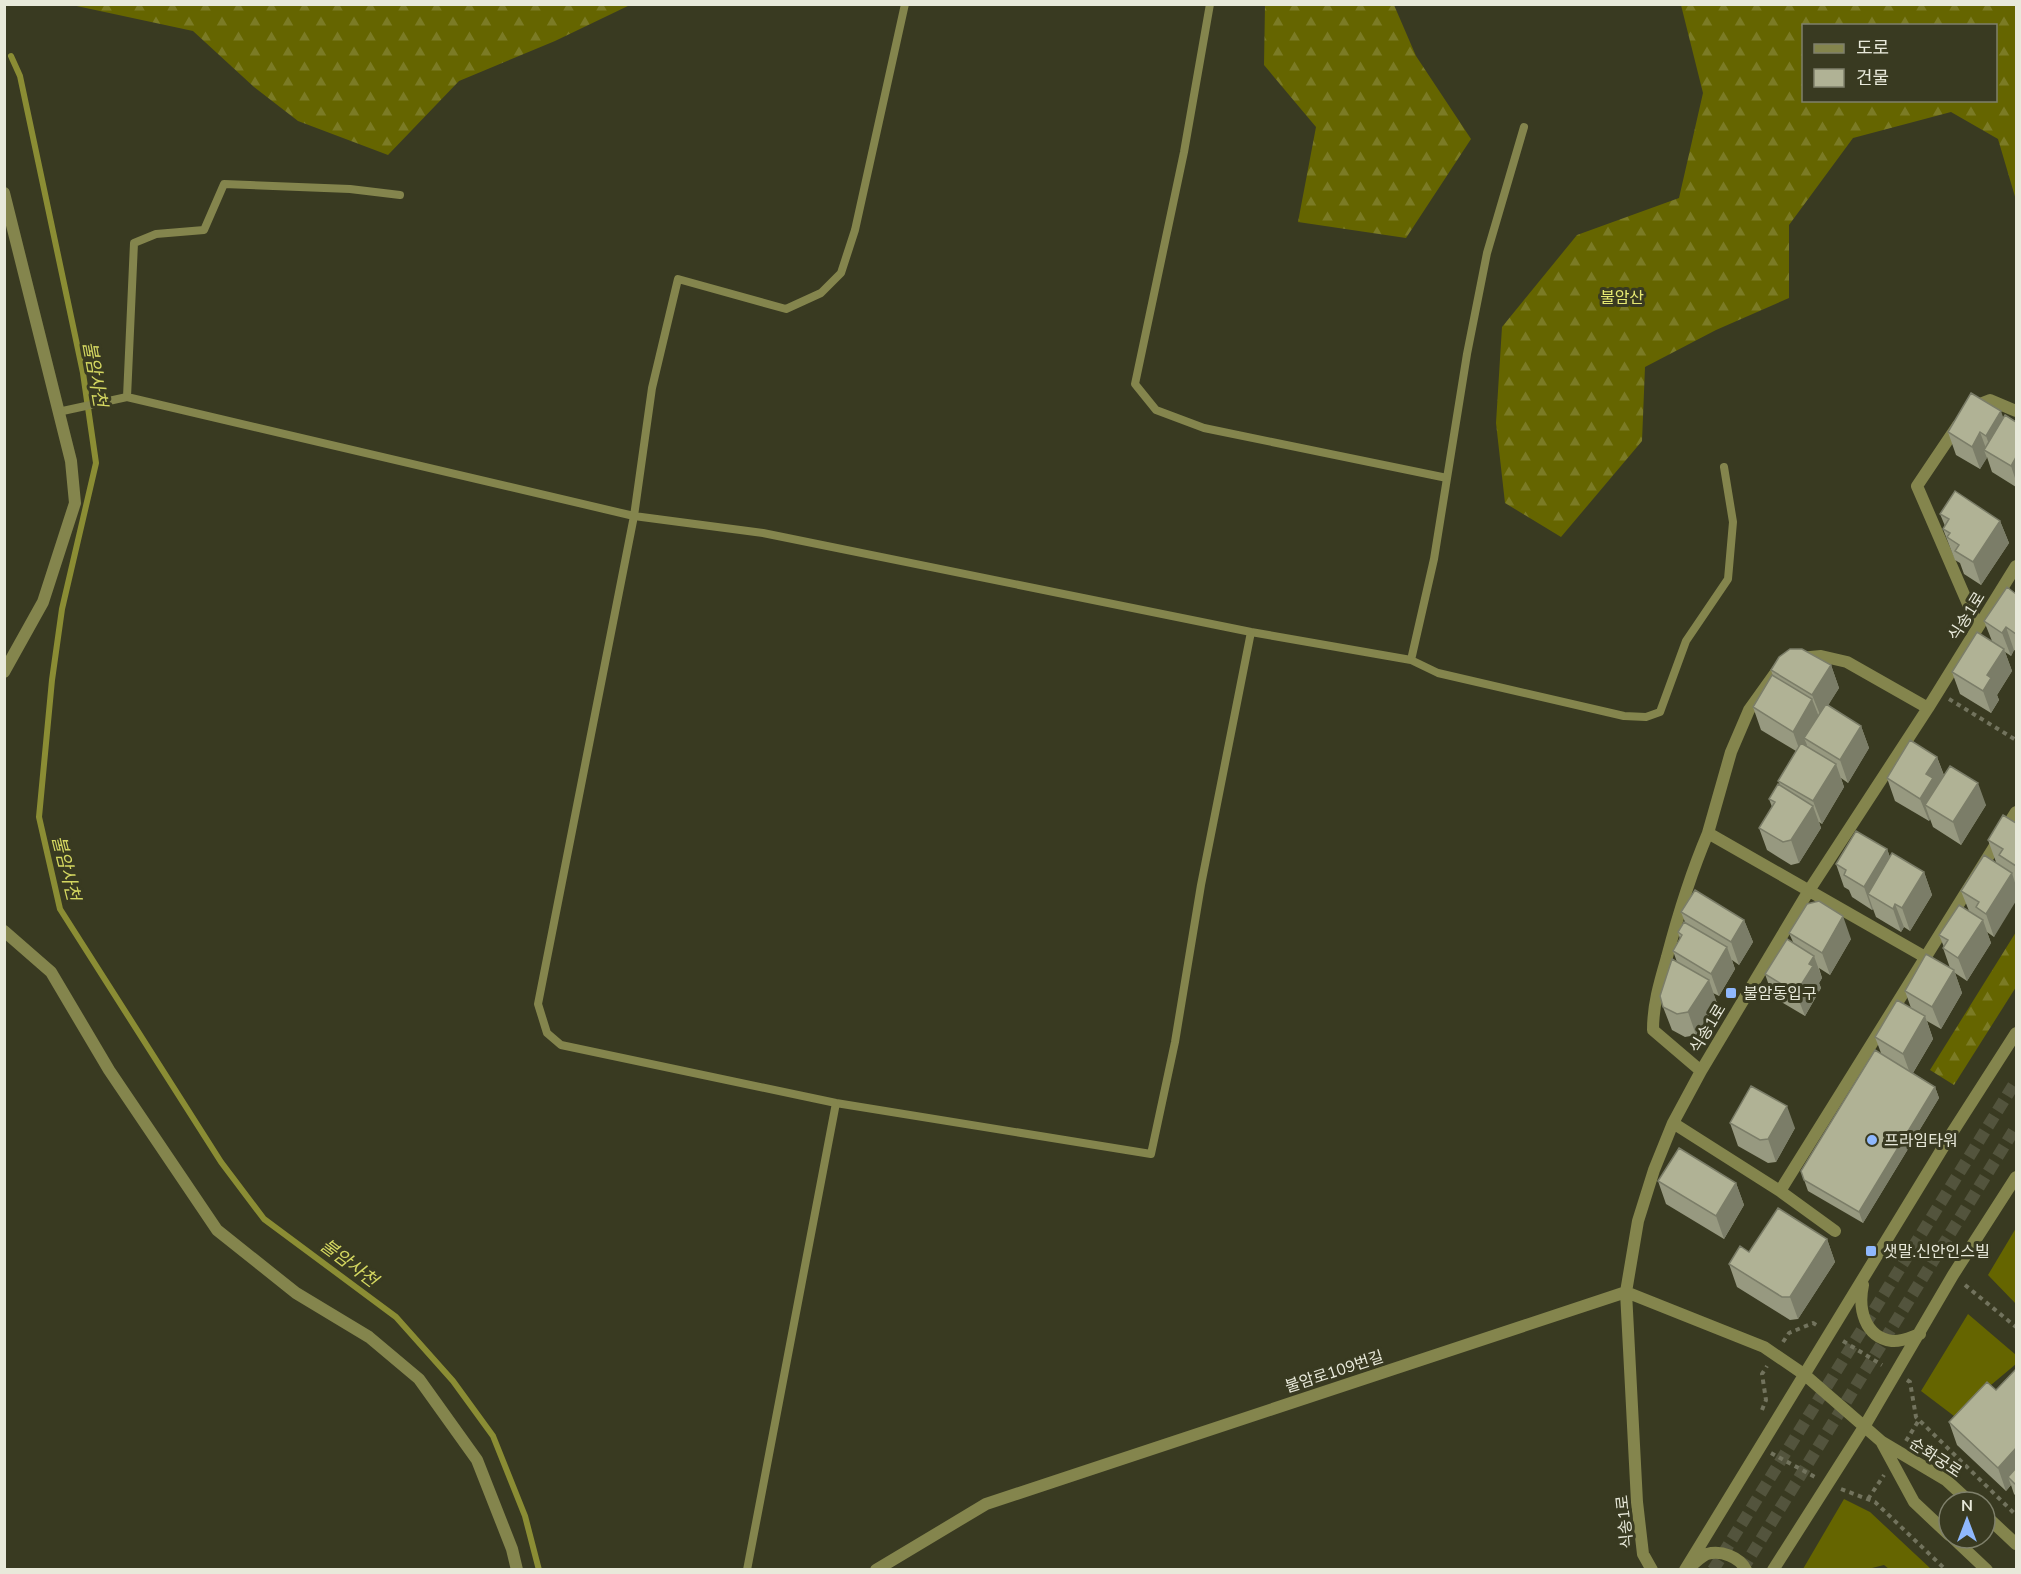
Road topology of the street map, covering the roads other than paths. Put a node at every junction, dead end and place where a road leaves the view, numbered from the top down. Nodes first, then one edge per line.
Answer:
1 (905, 4) edge
2 (1210, 4) edge
3 (1524, 127) dead end
4 (4, 193) edge
5 (400, 195) dead end
6 (127, 398) junction
7 (65, 411) junction
8 (2016, 411) edge
9 (1724, 467) dead end
10 (1447, 477) junction
11 (634, 516) junction
12 (2016, 566) edge
13 (1978, 627) junction
14 (1251, 632) junction
15 (1411, 660) junction
16 (4, 672) edge
17 (1928, 708) junction
18 (2016, 812) edge
19 (1708, 833) junction
20 (1808, 892) junction
21 (4, 931) edge
22 (1925, 957) junction
23 (2016, 1033) edge
24 (1701, 1071) junction
25 (836, 1103) junction
26 (1673, 1123) junction
27 (2016, 1177) edge
28 (1780, 1191) junction
29 (1835, 1231) dead end
30 (1865, 1278) junction
31 (1626, 1292) junction
32 (1920, 1334) junction
33 (1805, 1375) junction
34 (1864, 1427) junction
35 (1882, 1442) junction
36 (1957, 1490) edge
37 (1937, 1523) edge
38 (1997, 1526) edge
39 (2016, 1544) edge
40 (1966, 1550) edge
41 (517, 1569) edge
42 (747, 1569) edge
43 (876, 1569) edge
44 (1652, 1569) edge
45 (1686, 1569) edge
46 (1746, 1569) edge
47 (1773, 1569) edge
48 (1987, 1569) edge

1 - 11 lane
2 - 10 lane
3 - 10 lane
4 - 7 street
5 - 6 lane
6 - 7 lane
6 - 11 lane
7 - 16 street
8 - 13 street
9 - 15 lane
10 - 15 lane
11 - 14 lane
11 - 25 lane
12 - 13 street, 식송1로
13 - 17 street, 식송1로
14 - 15 lane
14 - 25 lane
17 - 19 street
17 - 20 street, 식송1로
18 - 22 street
19 - 20 street
19 - 24 street
20 - 22 street
20 - 24 street, 식송1로
21 - 41 street
22 - 28 street
23 - 30 street
24 - 26 street, 식송1로
25 - 42 lane
26 - 28 street
26 - 31 street, 식송1로
27 - 32 street
28 - 29 street
30 - 32 street
30 - 33 street
31 - 33 street
31 - 43 street, 불암로109번길
31 - 44 street, 식송1로
32 - 34 street
33 - 34 street, 순화궁로
33 - 45 street
34 - 35 street, 순화궁로
34 - 47 street
35 - 36 street, 순화궁로
35 - 37 street, 순화궁로
38 - 39 street
40 - 48 street
45 - 46 street

